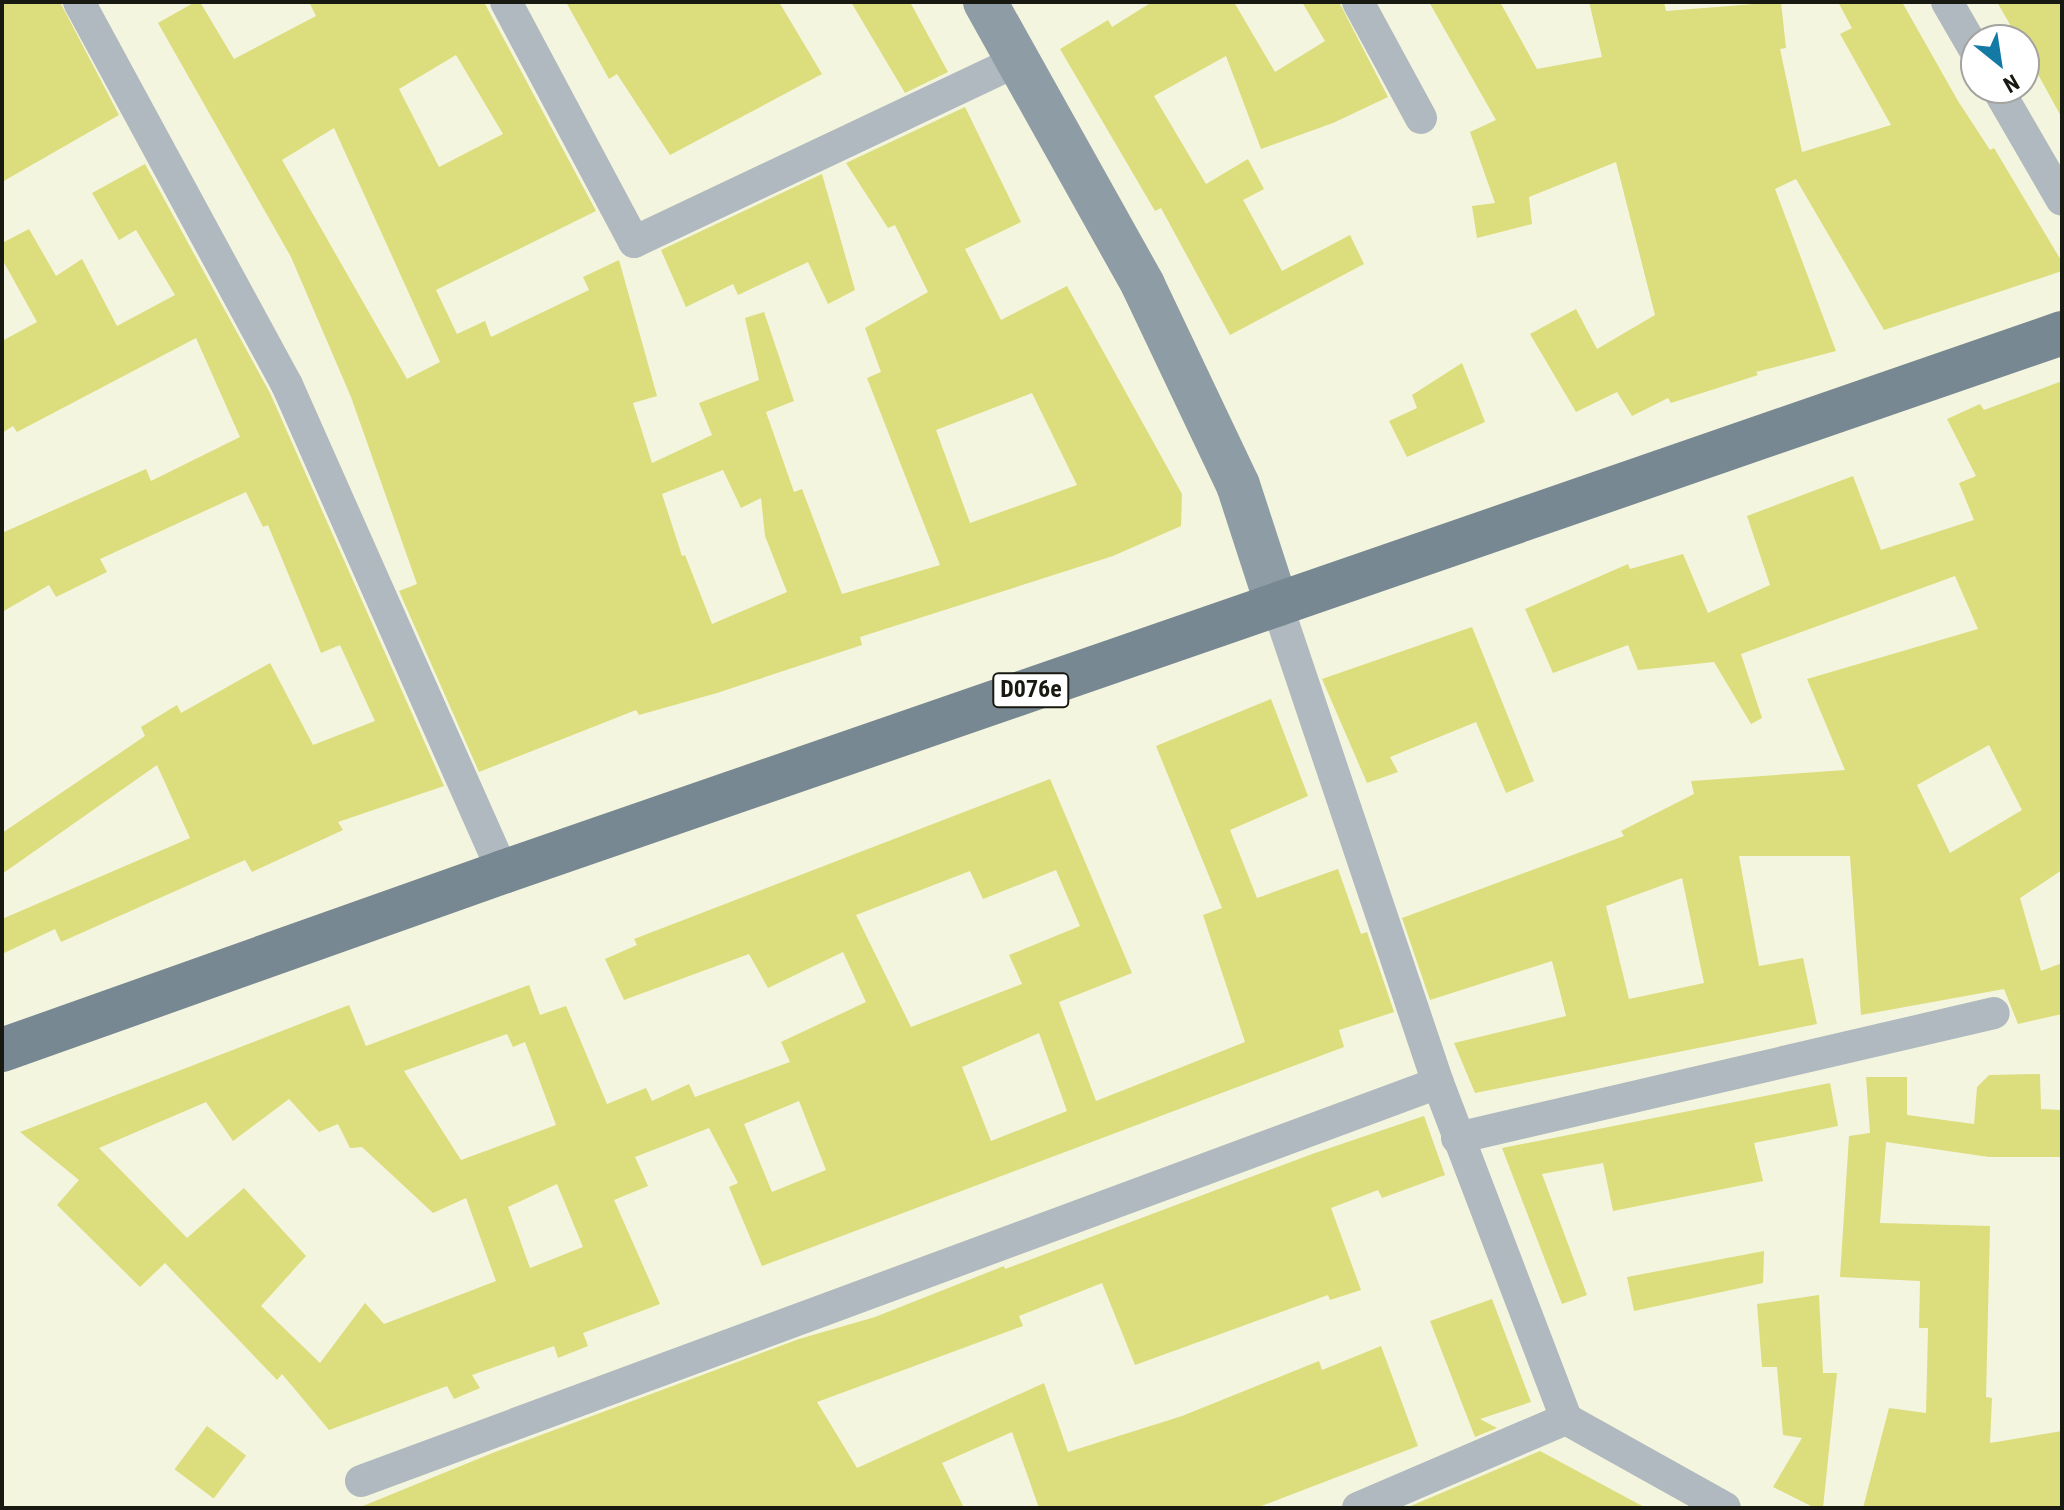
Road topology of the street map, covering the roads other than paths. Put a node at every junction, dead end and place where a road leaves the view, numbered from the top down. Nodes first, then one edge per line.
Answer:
1 (79, 2) edge
2 (506, 2) edge
3 (985, 2) edge
4 (1358, 2) edge
5 (1947, 2) edge
6 (1960, 24) edge
7 (1019, 60) junction
8 (2006, 104) edge
9 (1421, 118) dead end
10 (2062, 200) edge
11 (2062, 333) edge
12 (1277, 605) junction
13 (503, 872) junction
14 (1994, 1013) dead end
15 (2, 1050) edge
16 (1438, 1083) junction
17 (1457, 1138) junction
18 (1566, 1419) junction
19 (361, 1481) dead end
20 (1358, 1508) edge
21 (1725, 1508) edge

1 - 13 street
2 - 7 street
3 - 7 main road
4 - 9 street
5 - 6 street
7 - 12 main road
8 - 10 street
11 - 12 main road, D076e
12 - 13 main road, D076e
12 - 16 street
13 - 15 main road, D076e
14 - 17 street
16 - 17 street
16 - 19 street
17 - 18 street
18 - 20 street
18 - 21 street

